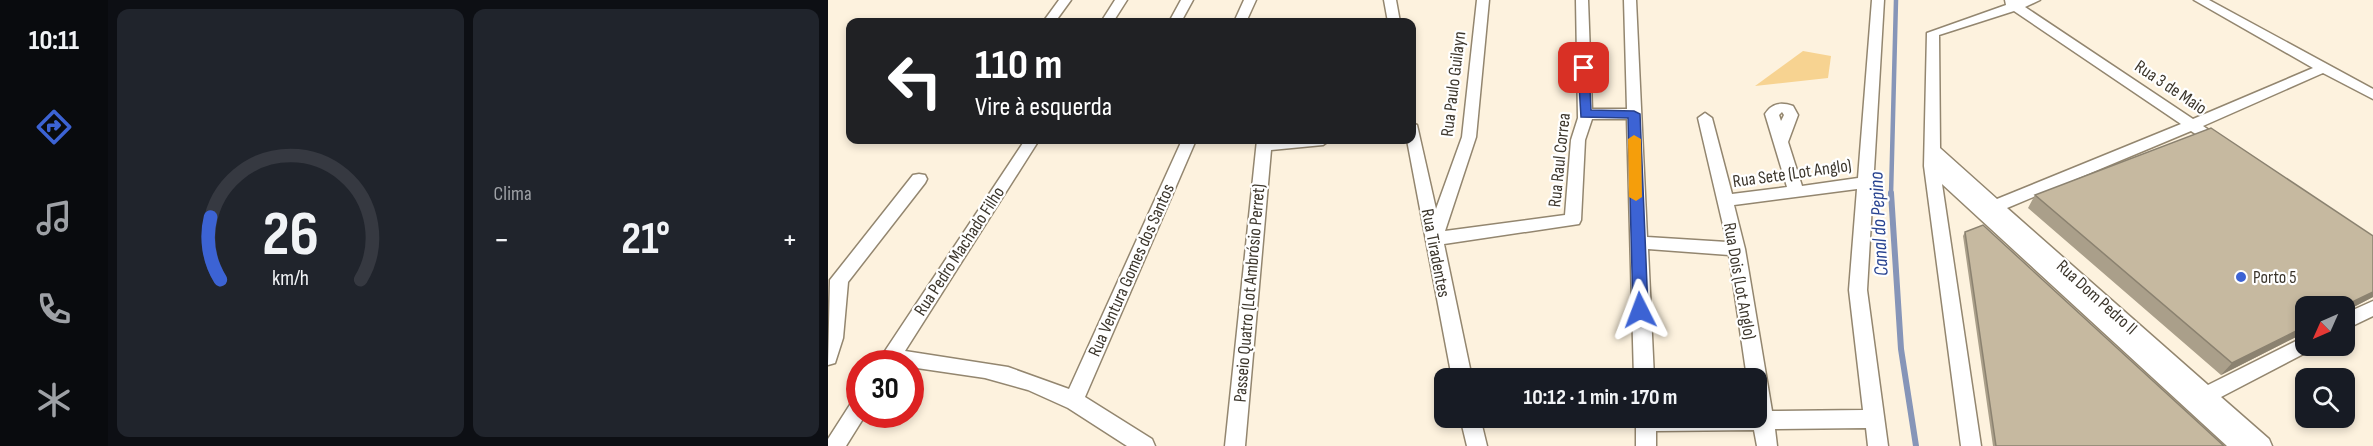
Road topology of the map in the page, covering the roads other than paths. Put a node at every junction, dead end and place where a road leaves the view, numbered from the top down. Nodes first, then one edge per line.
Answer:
1 (1065, 0) edge
2 (1121, 0) edge
3 (1187, 0) edge
4 (1250, 0) edge
5 (1390, 0) edge
6 (1483, 0) edge
7 (1582, 0) edge
8 (1630, 0) edge
9 (1878, 0) edge
10 (2034, 0) edge
11 (2200, 0) edge
12 (2011, 3) edge
13 (1052, 18) edge
14 (1110, 18) edge
15 (1177, 18) edge
16 (1242, 18) edge
17 (1393, 18) edge
18 (2324, 68) junction
19 (2373, 95) edge
20 (1585, 114) junction
21 (1634, 114) junction
22 (1705, 118) dead end
23 (2192, 125) junction
24 (1781, 141) dead end
25 (1029, 144) edge
26 (1187, 144) edge
27 (1264, 144) edge
28 (1415, 144) edge
29 (2230, 150) edge
30 (1931, 157) junction
31 (919, 179) dead end
32 (1865, 183) junction
33 (1797, 191) junction
34 (1724, 201) junction
35 (1988, 208) junction
36 (1434, 239) junction
37 (1637, 242) junction
38 (1737, 249) junction
39 (2373, 308) edge
40 (2355, 317) edge
41 (896, 350) edge
42 (2295, 350) edge
43 (828, 357) edge
44 (924, 363) edge
45 (1460, 368) edge
46 (1643, 368) edge
47 (1755, 368) edge
48 (2200, 399) junction
49 (1073, 401) junction
50 (1767, 419) edge
51 (1875, 419) junction
52 (846, 428) edge
53 (1473, 428) edge
54 (1646, 428) edge
55 (1764, 428) edge
56 (835, 446) edge
57 (1145, 446) edge
58 (1235, 446) edge
59 (1477, 446) edge
60 (1647, 446) edge
61 (1767, 446) edge
62 (1878, 446) edge
63 (1971, 446) edge
64 (2242, 446) edge
65 (2262, 446) edge

1 - 13 street
2 - 14 street
3 - 15 street
4 - 16 street
5 - 17 street
6 - 36 street, Rua Paulo Guilayn
7 - 20 street, Rua Raul Correa
8 - 21 street
9 - 32 street
10 - 12 street
11 - 18 street
12 - 23 street, Rua 3 de Maio
12 - 30 street
18 - 19 street
18 - 23 street
20 - 21 street
20 - 36 street, Rua Raul Correa
21 - 37 street
22 - 34 street, Rua Dois (Lot Anglo)
23 - 29 street, Rua 3 de Maio
23 - 35 street
24 - 33 street
25 - 41 street, Rua Pedro Machado Filho
26 - 49 street, Rua Ventura Gomes dos Santos
27 - 58 street, Passeio Quatro (Lot Ambrósio Perret)
28 - 36 street, Rua Tiradentes
30 - 35 street, Rua Dom Pedro II
30 - 63 street
31 - 43 street
32 - 33 street, Rua Sete (Lot Anglo)
32 - 51 street
33 - 34 street, Rua Sete (Lot Anglo)
34 - 38 street, Rua Dois (Lot Anglo)
35 - 48 street, Rua Dom Pedro II
36 - 45 street, Rua Tiradentes
37 - 38 street
37 - 46 street
38 - 47 street, Rua Dois (Lot Anglo)
39 - 40 street
42 - 48 street
44 - 49 street
48 - 64 street, Rua Dom Pedro II
48 - 65 street, Rua Dom Pedro II
49 - 57 street
50 - 51 street
51 - 62 street
52 - 56 street
53 - 59 street
54 - 60 street
55 - 61 street, Rua Dois (Lot Anglo)

